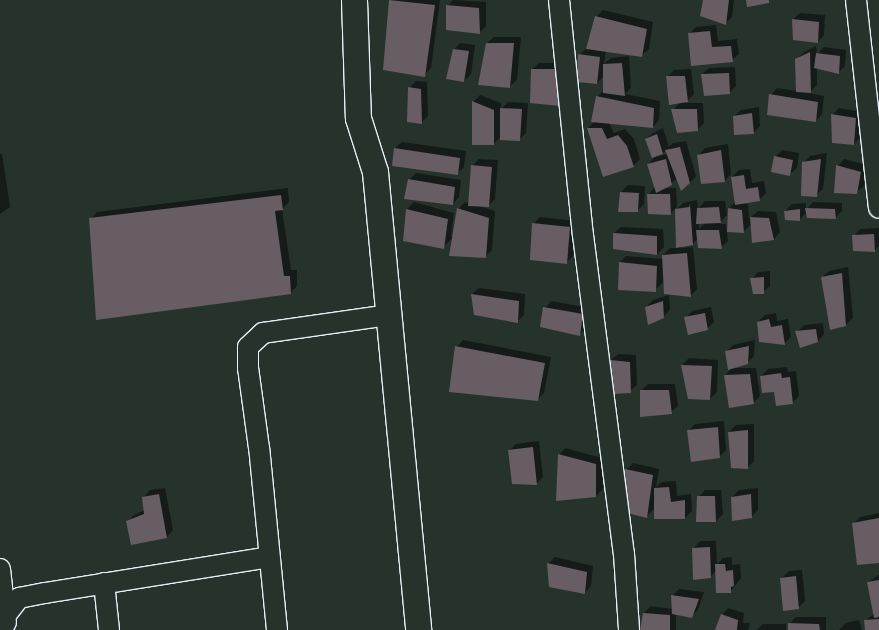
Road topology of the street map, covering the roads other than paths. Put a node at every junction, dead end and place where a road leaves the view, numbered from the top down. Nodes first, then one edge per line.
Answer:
1 (354, 0) edge
2 (559, 0) edge
3 (856, 0) edge
4 (879, 208) edge
5 (389, 315) junction
6 (269, 557) junction
7 (0, 569) edge
8 (104, 583) junction
9 (4, 621) edge
10 (109, 630) edge
11 (277, 630) edge
12 (418, 630) edge
13 (629, 630) edge

1 - 5 street
2 - 13 street
3 - 4 street
5 - 6 street
5 - 12 street
6 - 8 street
6 - 11 street
7 - 9 street
8 - 9 street
8 - 10 street

